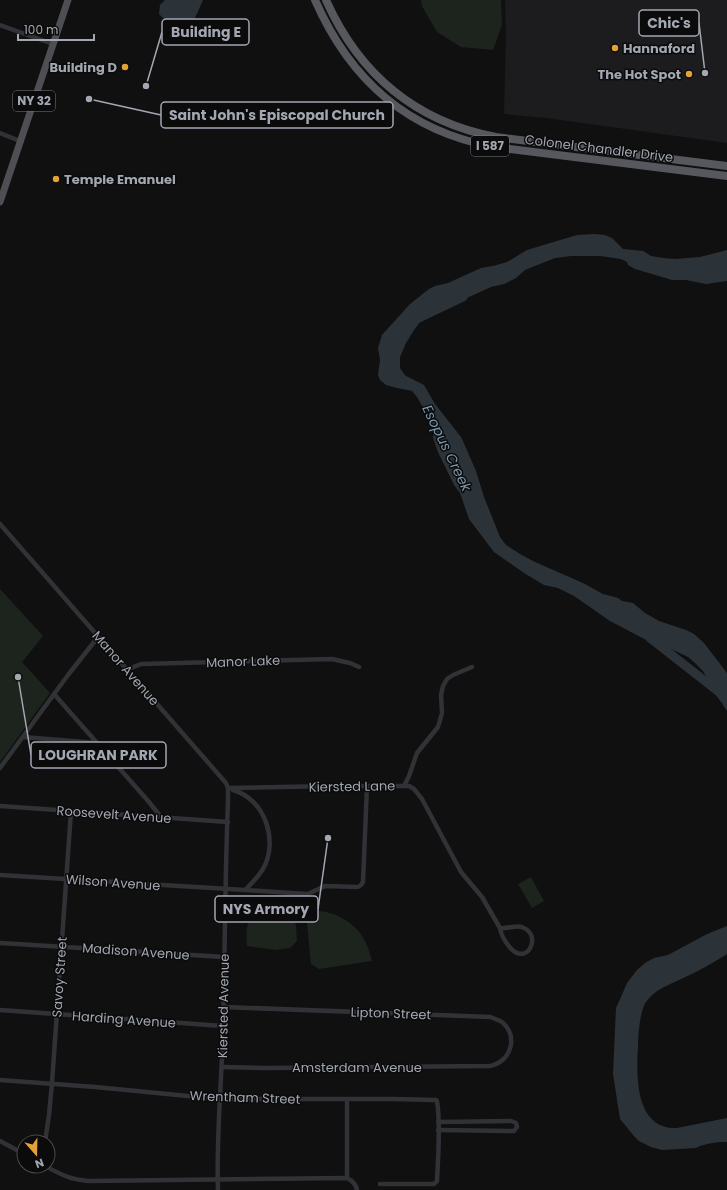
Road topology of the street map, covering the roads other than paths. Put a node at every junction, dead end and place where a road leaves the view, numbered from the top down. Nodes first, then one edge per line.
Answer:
1 (68, 0) edge
2 (315, 0) edge
3 (326, 0) edge
4 (0, 26) edge
5 (53, 44) junction
6 (0, 134) edge
7 (20, 140) junction
8 (727, 166) edge
9 (727, 176) edge
10 (0, 202) edge
11 (0, 524) edge
12 (98, 637) junction
13 (359, 667) dead end
14 (472, 667) dead end
15 (127, 670) junction
16 (54, 694) junction
17 (23, 737) junction
18 (97, 743) junction
19 (0, 768) edge
20 (367, 786) junction
21 (404, 786) junction
22 (228, 788) junction
23 (0, 806) edge
24 (71, 811) junction
25 (161, 817) junction
26 (228, 822) junction
27 (0, 875) edge
28 (66, 879) junction
29 (226, 890) junction
30 (245, 890) junction
31 (500, 928) junction
32 (0, 943) edge
33 (61, 946) junction
34 (224, 957) junction
35 (224, 1007) junction
36 (0, 1010) edge
37 (56, 1014) junction
38 (223, 1026) junction
39 (492, 1066) joint
40 (222, 1067) junction
41 (0, 1080) edge
42 (52, 1083) junction
43 (219, 1099) junction
44 (347, 1099) junction
45 (438, 1122) junction
46 (438, 1130) junction
47 (46, 1134) edge
48 (0, 1140) edge
49 (16, 1149) edge
50 (56, 1171) edge
51 (347, 1178) junction
52 (218, 1180) junction
53 (380, 1184) dead end
54 (218, 1190) edge
55 (357, 1190) edge

1 - 5 main road, NY 32
2 - 9 highway, Colonel Chandler Drive / I 587
3 - 8 highway, Colonel Chandler Drive / I 587
4 - 5 street
5 - 7 main road, NY 32
6 - 7 street
7 - 10 main road, NY 32
11 - 12 street, Manor Avenue
12 - 15 street, Manor Avenue
12 - 16 street
13 - 15 street, Manor Lake
14 - 21 street
15 - 22 street, Manor Avenue
16 - 17 street
16 - 18 street
17 - 18 street
17 - 19 street
18 - 25 street
20 - 21 street, Kiersted Lane
20 - 22 street, Kiersted Lane
20 - 30 street, Wilson Avenue
21 - 31 street, Kiersted Lane
22 - 26 street
22 - 30 street
23 - 24 street, Roosevelt Avenue
24 - 25 street, Roosevelt Avenue
24 - 28 street, Savoy Street
25 - 26 street, Roosevelt Avenue
26 - 29 street, Kiersted Avenue
27 - 28 street, Wilson Avenue
28 - 29 street, Wilson Avenue
28 - 33 street, Savoy Street
29 - 30 street, Wilson Avenue
29 - 34 street, Kiersted Avenue
31 - 31 street
32 - 33 street, Madison Avenue
33 - 34 street, Madison Avenue
33 - 37 street, Savoy Street
34 - 35 street, Kiersted Avenue
35 - 38 street, Kiersted Avenue
35 - 39 street, Lipton Street
36 - 37 street, Harding Avenue
37 - 38 street, Harding Avenue
37 - 42 street, Savoy Street
38 - 40 street, Kiersted Avenue
39 - 40 street, Amsterdam Avenue
40 - 43 street, Kiersted Avenue
41 - 42 street, Wrentham Street
42 - 43 street, Wrentham Street
42 - 47 street, Savoy Street
43 - 44 street, Wrentham Street
43 - 52 street, Kiersted Avenue
44 - 45 street, Wrentham Street
44 - 51 street
45 - 46 street
45 - 46 street
46 - 53 street
48 - 49 street
50 - 52 street
51 - 52 street
51 - 55 street
52 - 54 street, Kiersted Avenue

